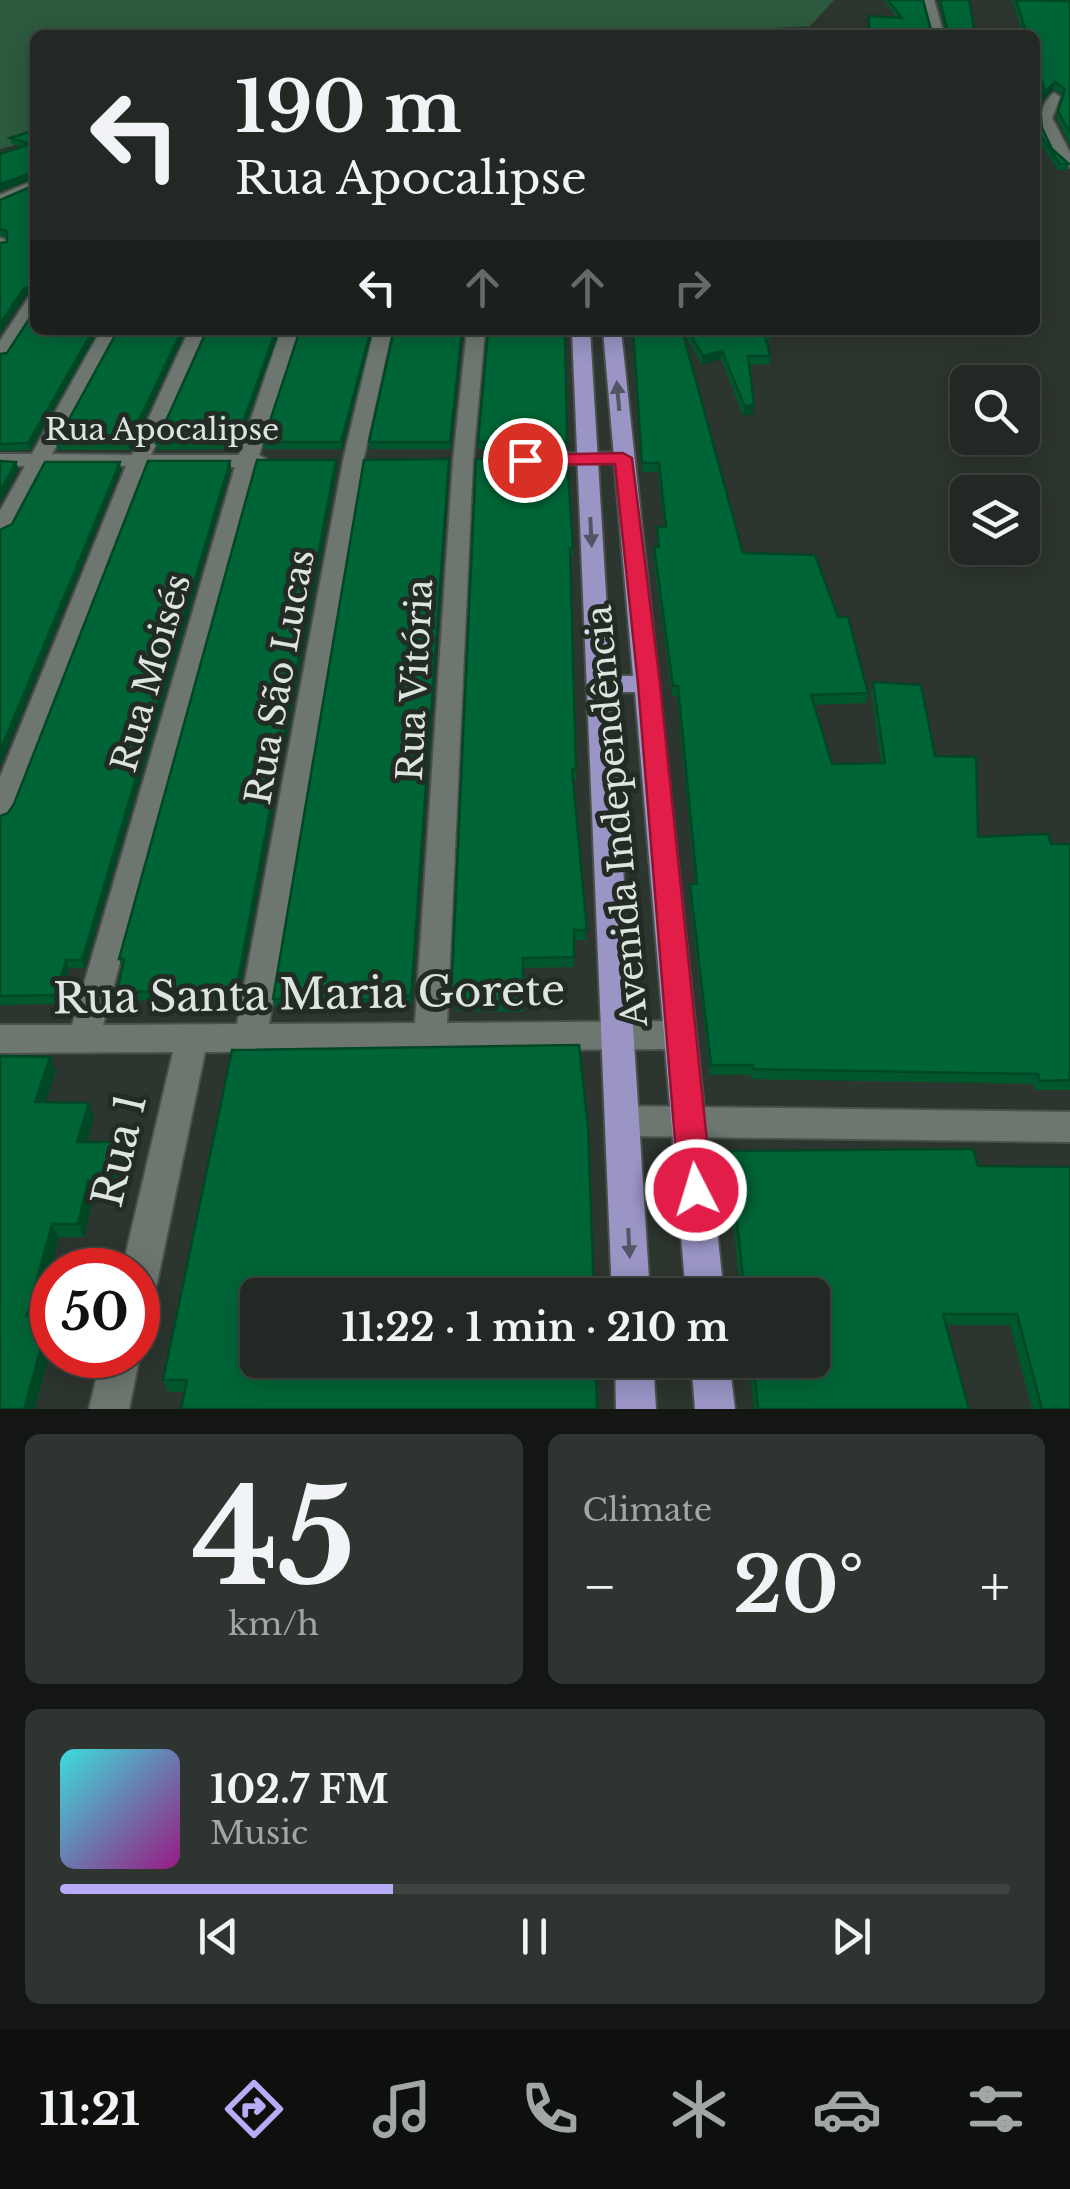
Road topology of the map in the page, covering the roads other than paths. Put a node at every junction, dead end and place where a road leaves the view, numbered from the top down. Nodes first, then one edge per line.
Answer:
1 (929, 0) edge
2 (938, 30) edge
3 (1040, 95) edge
4 (1054, 98) junction
5 (1070, 100) edge
6 (1047, 113) junction
7 (1070, 114) edge
8 (1070, 162) edge
9 (30, 176) edge
10 (30, 187) edge
11 (0, 190) edge
12 (0, 202) edge
13 (30, 206) edge
14 (30, 308) edge
15 (107, 335) edge
16 (196, 335) edge
17 (288, 335) edge
18 (382, 335) edge
19 (476, 335) edge
20 (581, 335) edge
21 (612, 335) edge
22 (0, 354) edge
23 (623, 458) junction
24 (586, 459) junction
25 (0, 460) edge
26 (38, 460) junction
27 (139, 460) junction
28 (247, 460) junction
29 (516, 460) edge
30 (282, 461) edge
31 (0, 530) edge
32 (600, 684) junction
33 (649, 684) junction
34 (0, 812) edge
35 (616, 1034) junction
36 (430, 1035) junction
37 (680, 1035) junction
38 (192, 1037) junction
39 (252, 1037) junction
40 (84, 1038) junction
41 (0, 1040) edge
42 (623, 1120) junction
43 (689, 1120) junction
44 (1070, 1127) edge
45 (146, 1248) edge
46 (630, 1278) edge
47 (703, 1278) edge
48 (116, 1378) edge
49 (635, 1378) edge
50 (712, 1378) edge
51 (109, 1409) edge
52 (636, 1409) edge
53 (715, 1409) edge

1 - 2 street
3 - 4 street
4 - 5 street
4 - 6 street
6 - 7 street
6 - 8 street
9 - 11 street
10 - 12 street
12 - 13 street
14 - 22 street
15 - 26 street
16 - 27 street
17 - 28 street, Rua Moisés
18 - 39 street, Rua São Lucas
19 - 36 street, Rua Vitória
20 - 24 main road, Avenida Independência
23 -> 21 main road, Avenida Independência
23 - 24 street
23 - 33 main road, Avenida Independência
24 - 29 street
24 -> 32 main road, Avenida Independência
25 - 26 street, Rua Apocalipse
26 - 27 street, Rua Apocalipse
26 - 31 street
27 - 28 street, Rua Apocalipse
27 - 34 street
28 - 30 street, Rua Apocalipse
28 - 40 street, Rua Moisés
32 - 33 main road
32 - 35 main road, Avenida Independência
33 - 37 main road, Avenida Independência
35 - 36 street, Rua Santa Maria Gorete
35 - 37 street, Rua Santa Maria Gorete
35 - 42 main road, Avenida Independência
36 - 39 street, Rua Santa Maria Gorete
37 - 43 main road, Avenida Independência
38 - 39 street, Rua Santa Maria Gorete
38 - 40 street, Rua Santa Maria Gorete
38 - 45 street, Rua 1
40 - 41 street, Rua Santa Maria Gorete
42 - 43 street
42 -> 46 main road, Avenida Independência
43 - 44 street
43 - 47 main road, Avenida Independência
48 - 51 street
49 - 52 main road
50 - 53 main road

